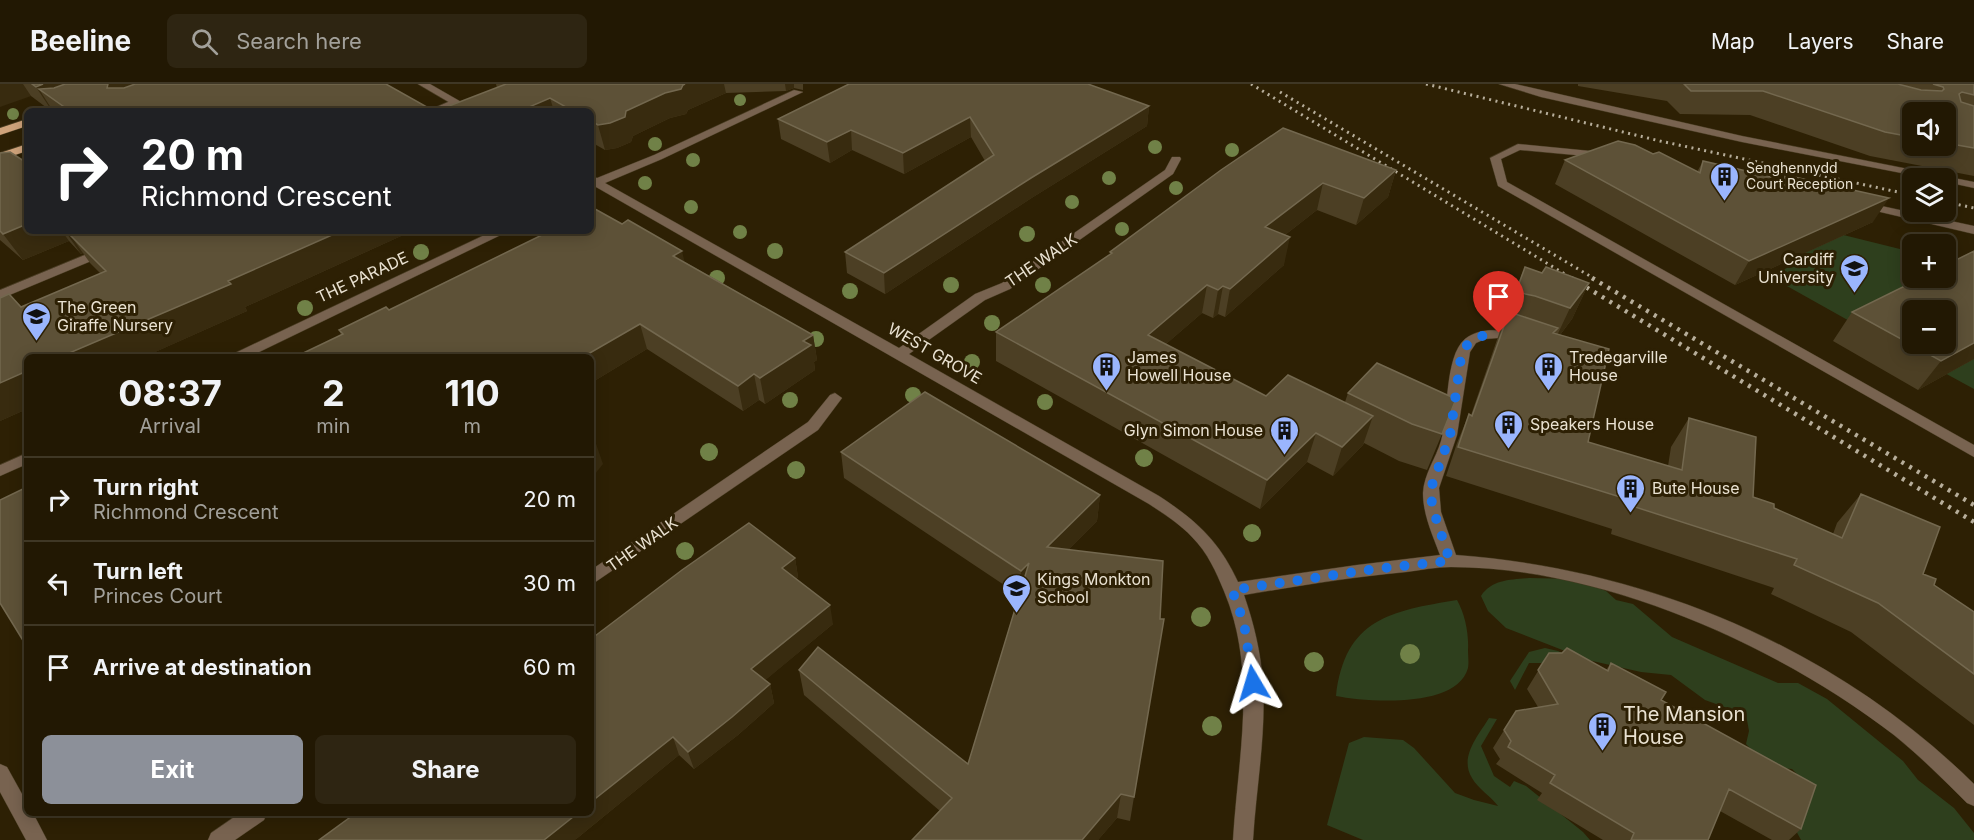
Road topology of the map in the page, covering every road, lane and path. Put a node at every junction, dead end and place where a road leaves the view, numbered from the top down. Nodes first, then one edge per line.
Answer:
1 (423, 84) edge
2 (1504, 84) edge
3 (798, 92) dead end
4 (455, 102) junction
5 (440, 108) edge
6 (466, 108) edge
7 (24, 123) edge
8 (0, 132) edge
9 (24, 148) edge
10 (1619, 156) edge
11 (0, 157) edge
12 (1176, 159) dead end
13 (1902, 171) edge
14 (594, 182) edge
15 (1956, 182) edge
16 (594, 183) edge
17 (1974, 185) edge
18 (1851, 202) edge
19 (1974, 230) edge
20 (497, 234) edge
21 (119, 245) edge
22 (0, 295) edge
23 (1536, 345) edge
24 (243, 354) edge
25 (900, 354) junction
26 (835, 398) dead end
27 (1974, 452) edge
28 (24, 459) edge
29 (0, 471) edge
30 (1450, 561) junction
31 (594, 577) edge
32 (1232, 590) junction
33 (0, 773) edge
34 (1974, 796) edge
35 (253, 816) edge
36 (37, 840) edge
37 (218, 840) edge
38 (1243, 840) edge

1 - 4 street
2 - 13 street
3 - 14 street
4 - 5 street
4 - 6 street
7 - 8 main road
9 - 11 main road
10 - 27 street
12 - 25 street, THE WALK
15 - 17 street
16 - 25 street, WEST GROVE
18 - 19 street
20 - 24 street, THE PARADE
21 - 22 street
23 - 30 street
25 - 32 street, WEST GROVE
26 - 31 street, THE WALK
28 - 29 street
30 - 32 street
30 - 34 street
32 - 38 street, WEST GROVE
33 - 36 street
35 - 37 street

